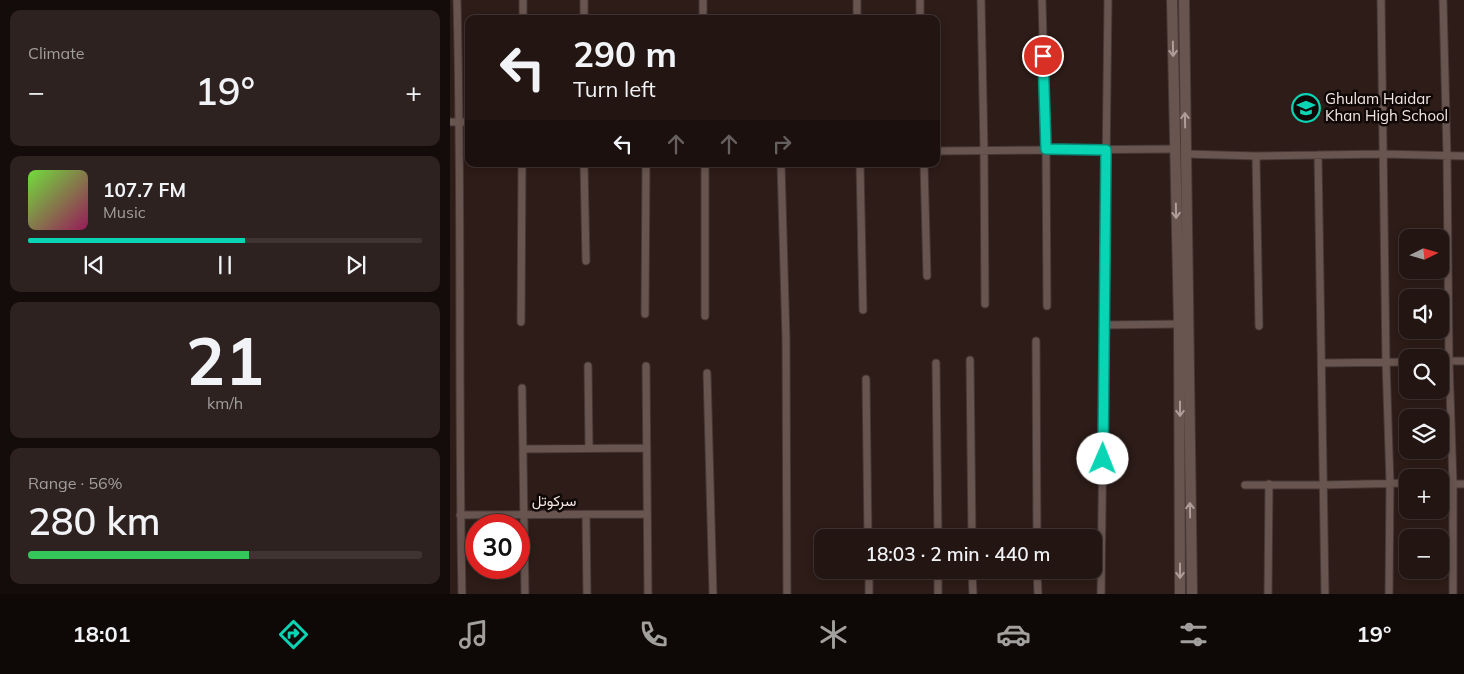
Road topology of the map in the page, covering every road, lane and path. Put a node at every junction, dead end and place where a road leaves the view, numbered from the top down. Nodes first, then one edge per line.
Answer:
1 (457, 0) edge
2 (523, 0) edge
3 (584, 0) edge
4 (703, 0) edge
5 (857, 0) edge
6 (920, 0) edge
7 (981, 0) edge
8 (1042, 0) edge
9 (1108, 0) edge
10 (1172, 0) edge
11 (1184, 0) edge
12 (1381, 0) edge
13 (1443, 0) edge
14 (523, 15) edge
15 (584, 15) edge
16 (703, 15) edge
17 (857, 15) edge
18 (920, 15) edge
19 (1174, 80) junction
20 (1185, 80) junction
21 (450, 122) edge
22 (460, 122) junction
23 (465, 122) edge
24 (1046, 149) junction
25 (1175, 149) junction
26 (984, 150) junction
27 (1106, 150) junction
28 (940, 151) edge
29 (1186, 154) junction
30 (1318, 154) junction
31 (1382, 154) junction
32 (1256, 156) junction
33 (1447, 156) junction
34 (1464, 156) edge
35 (522, 167) edge
36 (584, 167) edge
37 (646, 167) edge
38 (705, 167) edge
39 (781, 167) edge
40 (860, 167) edge
41 (924, 167) edge
42 (586, 261) dead end
43 (927, 276) dead end
44 (985, 304) dead end
45 (1047, 306) dead end
46 (863, 310) dead end
47 (644, 314) dead end
48 (705, 316) dead end
49 (521, 322) dead end
50 (1179, 324) junction
51 (1105, 325) junction
52 (1259, 326) dead end
53 (1036, 341) dead end
54 (1449, 349) edge
55 (970, 360) dead end
56 (1449, 361) joint
57 (1464, 361) edge
58 (1386, 362) junction
59 (1399, 362) edge
60 (936, 363) dead end
61 (1322, 363) junction
62 (588, 366) dead end
63 (646, 366) dead end
64 (707, 373) dead end
65 (866, 379) dead end
66 (522, 388) dead end
67 (589, 448) junction
68 (647, 448) junction
69 (523, 449) junction
70 (1390, 483) junction
71 (1399, 483) edge
72 (1269, 484) junction
73 (1452, 484) junction
74 (1464, 484) edge
75 (1244, 485) dead end
76 (1322, 485) junction
77 (524, 514) edge
78 (648, 514) junction
79 (530, 515) edge
80 (586, 515) junction
81 (460, 516) junction
82 (465, 516) edge
83 (868, 529) edge
84 (938, 529) edge
85 (972, 529) edge
86 (1037, 529) edge
87 (525, 579) edge
88 (869, 579) edge
89 (938, 579) edge
90 (972, 579) edge
91 (1037, 579) edge
92 (462, 594) edge
93 (525, 594) edge
94 (587, 594) edge
95 (648, 594) edge
96 (713, 594) edge
97 (787, 594) edge
98 (869, 594) edge
99 (938, 594) edge
100 (973, 594) edge
101 (1038, 594) edge
102 (1102, 594) edge
103 (1180, 594) edge
104 (1192, 594) edge
105 (1268, 594) edge
106 (1325, 594) edge
107 (1389, 594) edge
108 (1453, 594) edge

1 - 22 street
2 - 14 street
3 - 15 street
4 - 16 street
5 - 17 street
6 - 18 street
7 - 26 street
8 - 24 street
9 - 27 street
10 -> 19 main road
11 - 20 main road
12 - 31 street
13 - 33 street
19 - 20 main road
19 - 25 main road
29 -> 20 main road
21 - 22 street
22 - 23 street
22 - 81 street
24 - 26 street
24 - 27 street
24 - 45 street
25 - 27 street
25 -> 50 main road
26 - 28 street
26 - 44 street
27 - 51 street
29 - 32 street
104 -> 29 main road
30 - 31 street
30 - 32 street
30 - 61 street
31 - 33 street
31 - 58 street
32 - 52 street
33 - 34 street
33 - 54 street
35 - 49 street
36 - 42 street
37 - 47 street
38 - 48 street
39 - 97 street
40 - 46 street
41 - 43 street
50 - 51 street
50 -> 103 main road
51 - 102 street
53 - 86 street
55 - 85 street
56 - 57 street
56 - 73 street
58 - 59 street
58 - 61 street
58 - 70 street
60 - 84 street
61 - 76 street
62 - 67 street
63 - 68 street
64 - 96 street
65 - 83 street
66 - 69 street
67 - 68 street
67 - 69 street
68 - 78 street
69 - 77 street
70 - 71 street
70 - 76 street
70 - 107 street
72 - 75 street
72 - 76 street
72 - 105 street
73 - 74 street
73 - 108 street
76 - 106 street
78 - 80 street, سرکوتل
78 - 95 street
79 - 80 street, سرکوتل
80 - 94 street
81 - 82 street, سرکوتل
81 - 92 street
87 - 93 street
88 - 98 street
89 - 99 street
90 - 100 street
91 - 101 street

